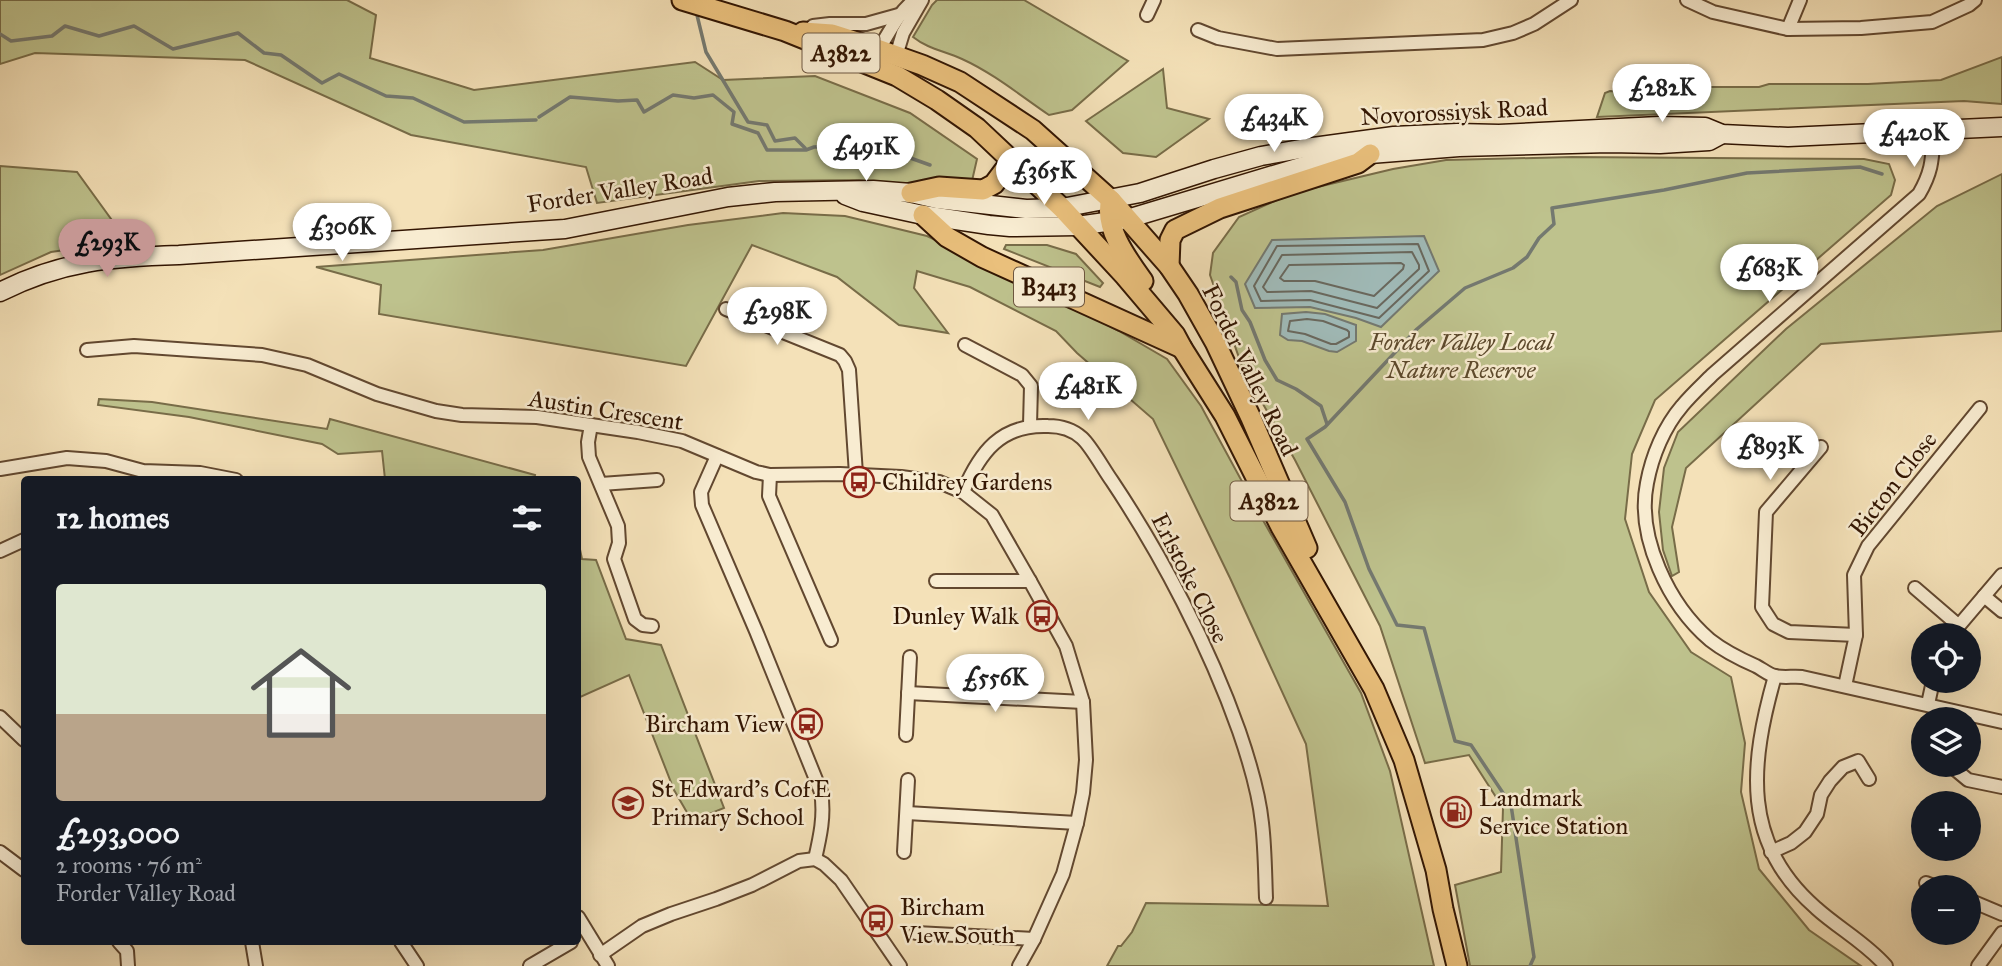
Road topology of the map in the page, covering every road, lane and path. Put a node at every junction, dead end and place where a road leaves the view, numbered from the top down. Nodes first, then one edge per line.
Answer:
1 (682, 0) edge
2 (915, 0) edge
3 (922, 0) edge
4 (1154, 0) edge
5 (1571, 0) edge
6 (1687, 0) edge
7 (1800, 0) edge
8 (1975, 0) edge
9 (902, 14) junction
10 (1147, 15) dead end
11 (1788, 29) junction
12 (1198, 30) dead end
13 (785, 31) junction
14 (890, 61) junction
15 (2002, 127) edge
16 (1934, 131) junction
17 (1722, 134) junction
18 (1370, 154) junction
19 (1012, 160) junction
20 (835, 192) junction
21 (911, 193) junction
22 (1111, 200) junction
23 (1062, 208) junction
24 (923, 215) junction
25 (1119, 220) junction
26 (1077, 226) junction
27 (1169, 266) junction
28 (0, 292) edge
29 (726, 309) dead end
30 (1179, 342) junction
31 (965, 345) dead end
32 (87, 350) dead end
33 (1980, 408) dead end
34 (591, 425) junction
35 (1030, 425) junction
36 (1821, 447) dead end
37 (717, 456) junction
38 (0, 468) edge
39 (856, 474) junction
40 (143, 475) edge
41 (770, 475) junction
42 (215, 476) edge
43 (657, 480) dead end
44 (601, 484) junction
45 (963, 492) junction
46 (21, 541) edge
47 (0, 551) edge
48 (2002, 575) edge
49 (936, 581) dead end
50 (1030, 581) junction
51 (1915, 588) dead end
52 (1984, 596) junction
53 (2002, 611) edge
54 (1948, 623) edge
55 (1961, 623) edge
56 (652, 626) dead end
57 (1856, 635) junction
58 (831, 640) dead end
59 (1355, 654) junction
60 (910, 657) dead end
61 (1775, 676) junction
62 (1845, 686) junction
63 (908, 693) junction
64 (1930, 693) edge
65 (1083, 702) junction
66 (1928, 704) junction
67 (0, 717) edge
68 (2002, 722) edge
69 (906, 735) dead end
70 (21, 737) edge
71 (1964, 777) edge
72 (1869, 779) dead end
73 (908, 780) dead end
74 (2002, 787) edge
75 (907, 813) junction
76 (1077, 823) junction
77 (0, 852) edge
78 (904, 852) dead end
79 (1771, 852) junction
80 (815, 859) junction
81 (21, 868) edge
82 (1266, 898) dead end
83 (1981, 905) edge
84 (2002, 914) edge
85 (916, 933) dead end
86 (2002, 933) edge
87 (582, 935) edge
88 (1034, 939) junction
89 (122, 945) edge
90 (252, 945) edge
91 (403, 945) edge
92 (566, 945) edge
93 (600, 955) junction
94 (128, 966) edge
95 (256, 966) edge
96 (417, 966) edge
97 (530, 966) edge
98 (608, 966) edge
99 (900, 966) edge
100 (1018, 966) edge
101 (1457, 966) edge
102 (1886, 966) edge
103 (1978, 966) edge

1 - 13 main road
2 - 9 street
3 - 14 street
4 - 10 street
5 - 12 street
6 - 11 street
7 - 11 street
8 - 11 street
9 - 13 street
9 - 14 street
13 - 14 main road, A3822
13 - 14 main road, A3822
14 - 19 main road, A3822
14 - 22 main road, A3822
15 - 16 main road, Novorossiysk Road
16 - 17 main road, Novorossiysk Road
16 - 61 street
17 - 18 main road, Novorossiysk Road
17 - 22 main road, Novorossiysk Road
18 - 25 main road, Novorossiysk Road
18 - 27 main road
19 - 21 main road
19 - 23 main road, Forder Valley Road / A3822
20 - 21 main road, Forder Valley Road
20 - 24 main road, Forder Valley Road
20 - 28 main road, Forder Valley Road
21 - 23 main road, Forder Valley Road
22 - 23 main road, Novorossiysk Road
22 - 25 main road
23 - 26 main road, Forder Valley Road / A3822
24 - 26 main road
24 - 30 main road, B3413
25 - 26 main road, Novorossiysk Road
25 - 27 main road, Forder Valley Road / A3822
25 - 30 main road
26 - 30 main road, Forder Valley Road / A3822
27 - 59 main road, Forder Valley Road / A3822
29 - 39 street
30 - 59 main road, Forder Valley Road / A3822
31 - 35 street
32 - 34 street, Austin Crescent
33 - 57 street, Bicton Close
34 - 37 street, Austin Crescent
34 - 44 street
35 - 45 street, Erlstoke Close
35 - 82 street, Erlstoke Close
36 - 57 street
37 - 41 street, Austin Crescent
37 - 80 street
38 - 40 street
39 - 41 street, Austin Crescent
39 - 45 street, Austin Crescent
40 - 42 street
41 - 58 street
43 - 44 street
44 - 56 street
45 - 50 street, Austin Crescent
46 - 47 street
48 - 52 street
49 - 50 street
50 - 65 street, Austin Crescent
51 - 54 street
52 - 53 street
52 - 55 street
57 - 62 street, Bicton Close
59 - 101 main road, Forder Valley Road / A3822
60 - 63 street
61 - 62 street
61 - 79 street
62 - 66 street
63 - 65 street
63 - 69 street
64 - 66 street
65 - 76 street, Austin Crescent
66 - 68 street
67 - 70 street
71 - 74 street
72 - 79 street
73 - 75 street
75 - 76 street
75 - 78 street
76 - 88 street, Austin Crescent
77 - 81 street
79 - 102 street
80 - 93 street
80 - 99 street
83 - 84 street
85 - 88 street
86 - 103 street
87 - 93 street
88 - 100 street, Austin Crescent
89 - 94 street
90 - 95 street
91 - 96 street
92 - 97 street
93 - 98 street

